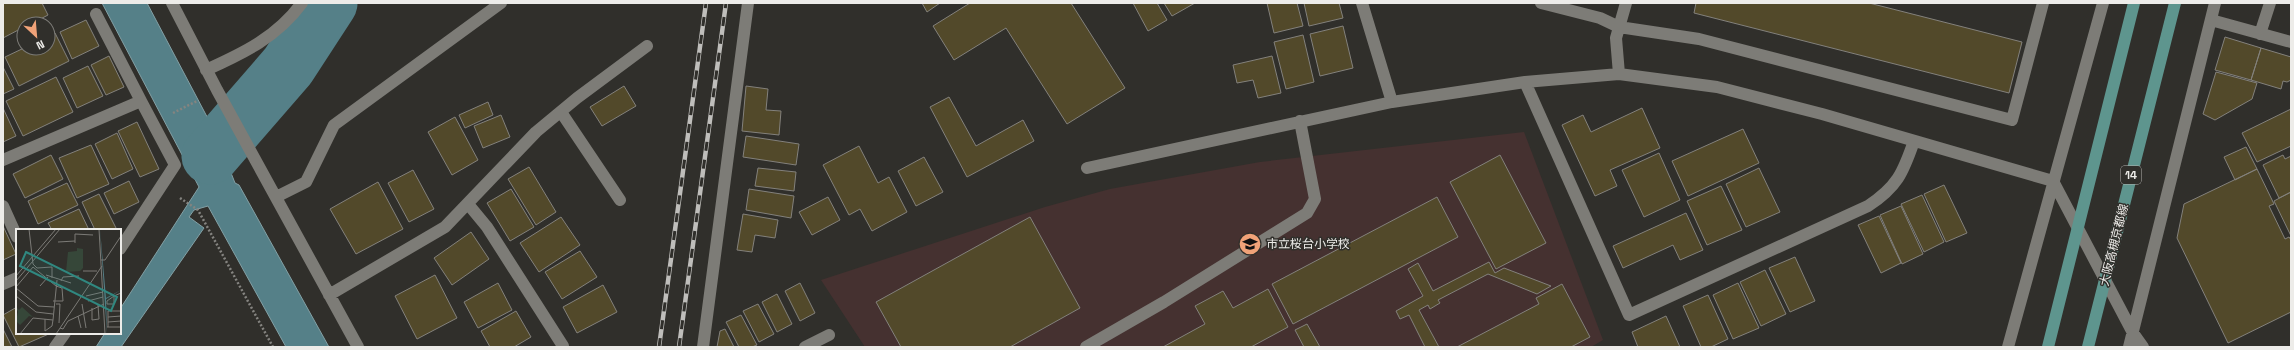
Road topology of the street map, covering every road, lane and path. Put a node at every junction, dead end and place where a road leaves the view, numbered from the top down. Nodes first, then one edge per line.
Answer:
1 (172, 3) edge
2 (302, 3) edge
3 (501, 3) edge
4 (748, 3) edge
5 (1362, 3) edge
6 (1541, 3) edge
7 (1626, 3) edge
8 (2043, 3) edge
9 (2103, 3) edge
10 (2134, 3) edge
11 (2175, 3) edge
12 (2215, 3) edge
13 (2270, 3) edge
14 (96, 14) dead end
15 (2211, 20) junction
16 (1619, 28) junction
17 (2260, 34) junction
18 (2291, 42) edge
19 (647, 46) dead end
20 (206, 70) junction
21 (1618, 74) junction
22 (1524, 82) junction
23 (141, 101) junction
24 (194, 102) dead end
25 (1392, 102) junction
26 (561, 112) junction
27 (168, 116) dead end
28 (1300, 121) junction
29 (1914, 141) junction
30 (3, 160) edge
31 (1087, 168) dead end
32 (2053, 181) junction
33 (276, 197) junction
34 (620, 200) dead end
35 (186, 202) dead end
36 (468, 204) junction
37 (3, 206) edge
38 (16, 235) edge
39 (121, 247) edge
40 (16, 278) edge
41 (3, 284) edge
42 (330, 295) junction
43 (2133, 333) junction
44 (64, 334) edge
45 (829, 335) dead end
46 (563, 346) edge
47 (55, 347) edge
48 (272, 347) edge
49 (358, 347) edge
50 (703, 347) edge
51 (805, 347) edge
52 (1086, 347) edge
53 (2008, 347) edge
54 (2048, 347) edge
55 (2088, 347) edge
56 (2129, 347) edge
57 (2143, 347) edge

1 - 20 street
2 - 20 street
3 - 33 street
4 - 50 street
5 - 25 street
6 - 16 street
7 - 16 street
8 - 16 street
9 - 32 street
10 - 54 main road
11 - 55 main road, 大阪高槻京都線 / 14
12 - 15 street
13 - 17 street
14 - 23 street
15 - 17 street
15 - 43 street
16 - 21 street
17 - 18 street
19 - 26 street
20 - 33 street
21 - 22 street
21 - 29 street
22 - 25 street
22 - 29 street
23 - 30 street
23 - 39 street
24 - 27 path
25 - 28 street
26 - 34 street
26 - 36 street
28 - 31 street
28 - 52 street
29 - 32 street
32 - 43 street
32 - 53 street
33 - 42 street
35 - 48 path
36 - 42 street
36 - 46 street
37 - 38 street
40 - 41 street
42 - 49 street
43 - 56 street
43 - 57 street
44 - 47 street
45 - 51 street

